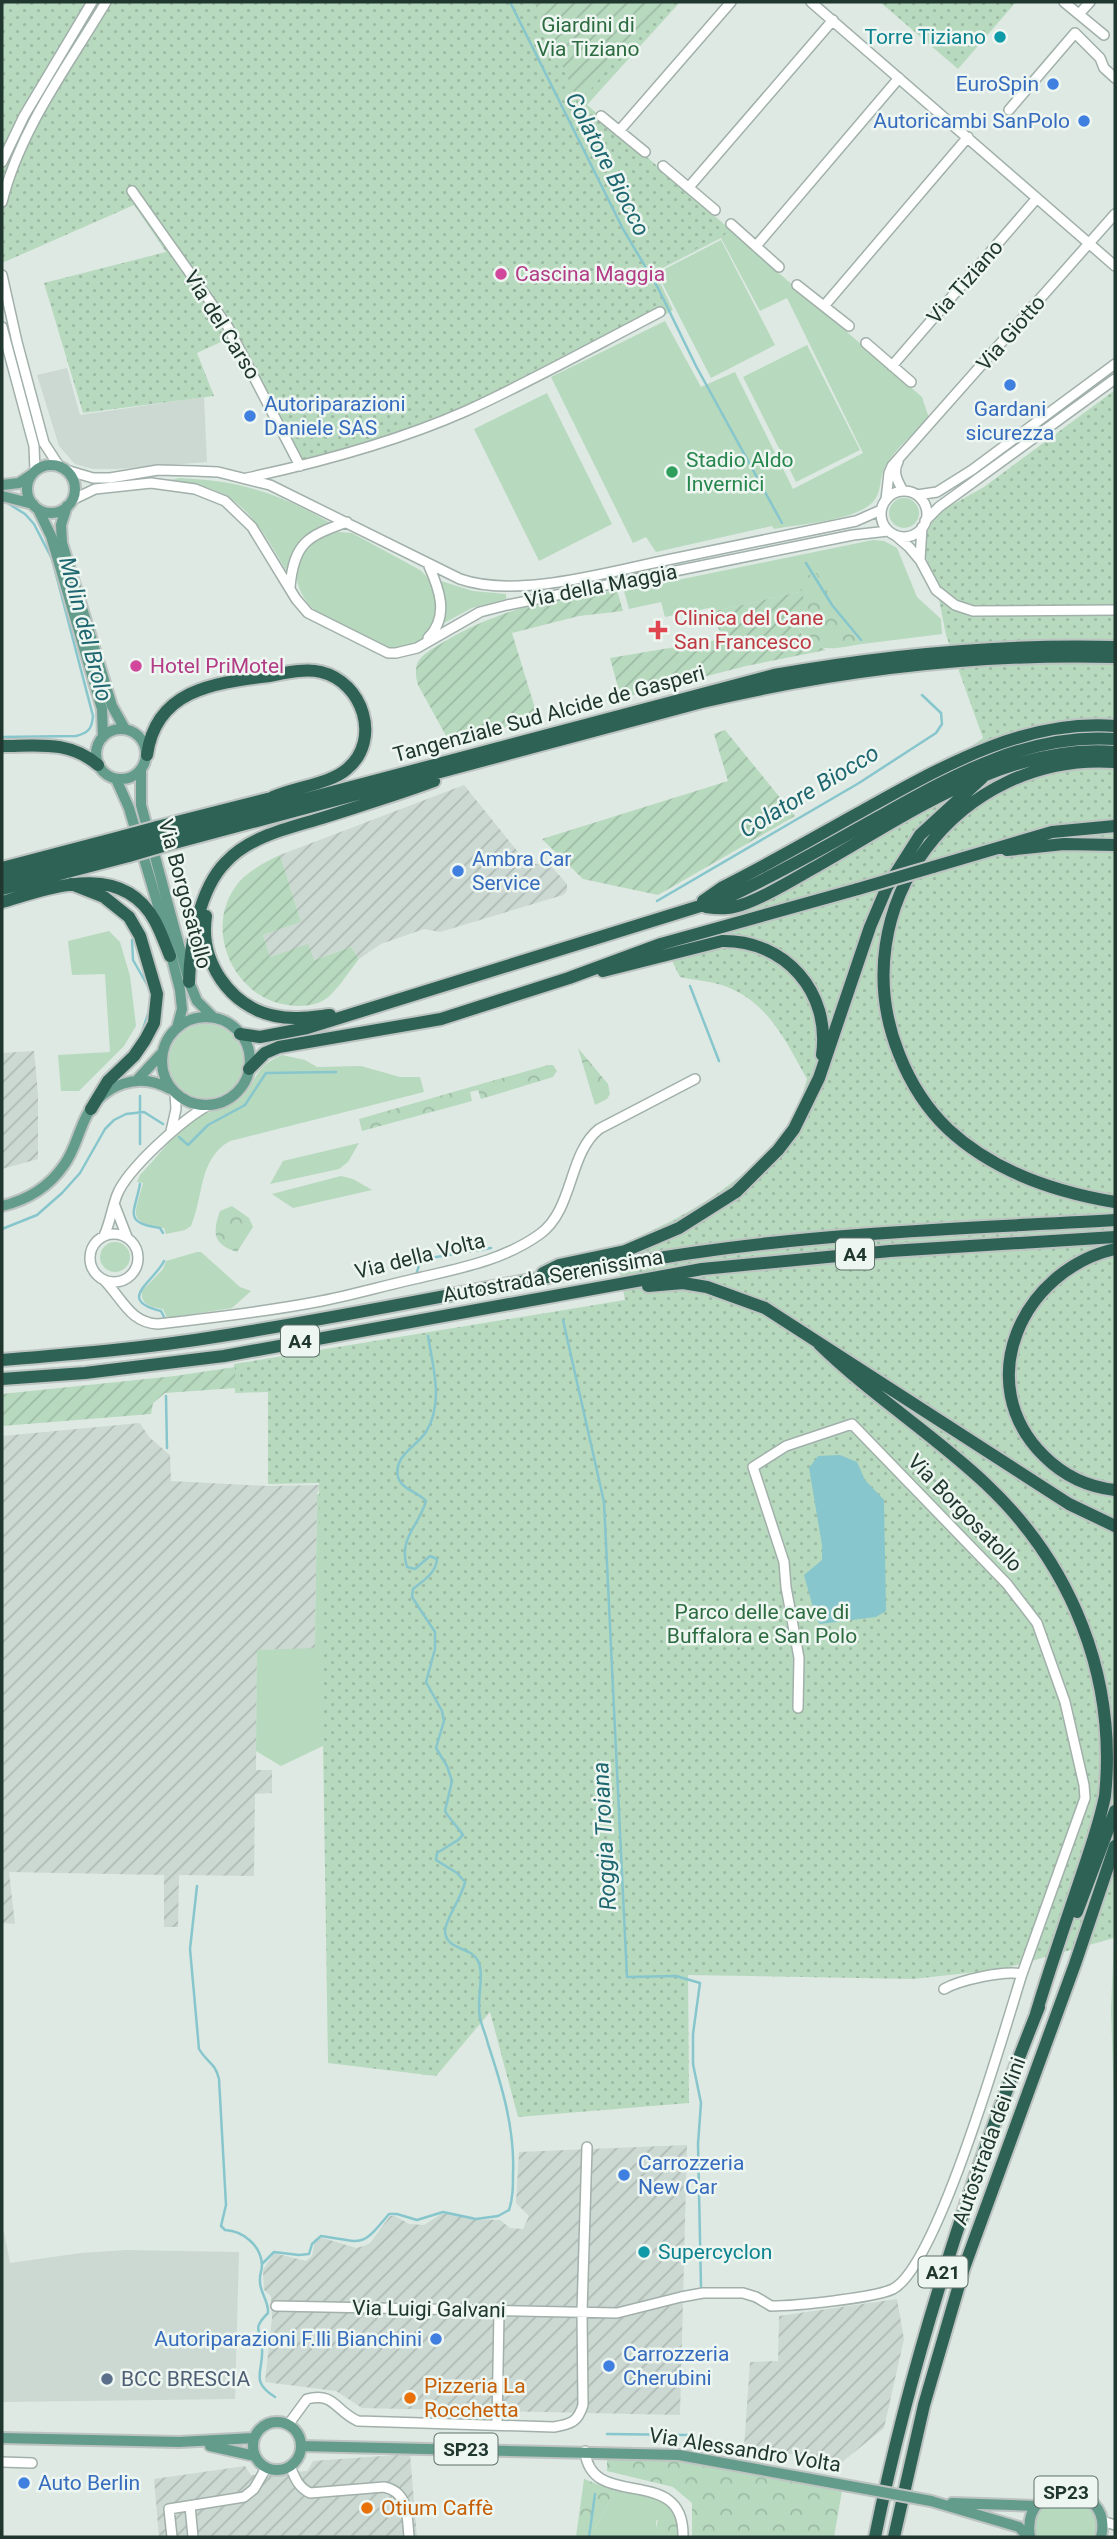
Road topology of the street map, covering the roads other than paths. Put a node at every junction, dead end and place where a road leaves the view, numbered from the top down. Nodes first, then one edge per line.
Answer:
1 (92, 2) edge
2 (106, 2) edge
3 (731, 2) edge
4 (811, 2) edge
5 (1064, 2) edge
6 (1090, 2) edge
7 (1079, 14) junction
8 (833, 20) junction
9 (1104, 35) dead end
10 (899, 78) junction
11 (1115, 79) edge
12 (1009, 110) dead end
13 (601, 116) dead end
14 (620, 131) junction
15 (968, 138) junction
16 (645, 152) dead end
17 (2, 162) edge
18 (663, 166) dead end
19 (689, 187) junction
20 (132, 191) dead end
21 (1037, 198) junction
22 (2, 202) edge
23 (715, 210) dead end
24 (1115, 214) edge
25 (732, 224) dead end
26 (1090, 243) junction
27 (756, 246) junction
28 (1115, 266) edge
29 (779, 267) dead end
30 (2, 275) edge
31 (797, 285) dead end
32 (824, 306) junction
33 (660, 313) dead end
34 (849, 326) dead end
35 (2, 327) edge
36 (866, 343) dead end
37 (1115, 365) edge
38 (892, 366) junction
39 (1115, 379) edge
40 (911, 382) dead end
41 (905, 452) junction
42 (300, 466) junction
43 (63, 468) junction
44 (280, 471) junction
45 (33, 473) junction
46 (245, 479) junction
47 (2, 485) edge
48 (282, 490) junction
49 (903, 491) junction
50 (917, 495) junction
51 (2, 496) edge
52 (886, 500) junction
53 (69, 503) junction
54 (35, 506) junction
55 (881, 510) junction
56 (347, 522) junction
57 (924, 524) junction
58 (891, 533) junction
59 (920, 560) junction
60 (428, 564) junction
61 (289, 588) junction
62 (1115, 610) edge
63 (1115, 647) edge
64 (417, 648) junction
65 (1115, 657) edge
66 (1115, 726) edge
67 (125, 729) junction
68 (103, 737) junction
69 (1115, 739) edge
70 (2, 746) edge
71 (1115, 752) edge
72 (147, 755) junction
73 (464, 758) junction
74 (1115, 762) edge
75 (448, 764) junction
76 (98, 765) junction
77 (141, 771) junction
78 (982, 778) junction
79 (116, 779) junction
80 (273, 797) junction
81 (1115, 825) edge
82 (160, 837) junction
83 (253, 843) junction
84 (1115, 845) edge
85 (126, 846) junction
86 (972, 855) junction
87 (2, 868) edge
88 (2, 879) edge
89 (71, 884) junction
90 (2, 889) edge
91 (2, 902) edge
92 (695, 906) junction
93 (170, 956) junction
94 (569, 978) junction
95 (188, 982) junction
96 (351, 1013) junction
97 (214, 1018) junction
98 (177, 1028) junction
99 (240, 1034) junction
100 (163, 1051) junction
101 (249, 1069) junction
102 (138, 1079) junction
103 (695, 1079) dead end
104 (818, 1079) junction
105 (174, 1091) junction
106 (209, 1105) junction
107 (91, 1109) junction
108 (170, 1132) junction
109 (1115, 1202) edge
110 (114, 1205) junction
111 (2, 1206) edge
112 (1115, 1220) edge
113 (104, 1236) junction
114 (127, 1237) junction
115 (1115, 1237) edge
116 (1115, 1249) edge
117 (127, 1279) junction
118 (530, 1279) junction
119 (104, 1280) junction
120 (596, 1286) junction
121 (125, 1305) junction
122 (819, 1344) junction
123 (2, 1360) edge
124 (2, 1379) edge
125 (1115, 1490) edge
126 (1115, 1526) edge
127 (798, 1708) dead end
128 (1115, 1811) edge
129 (1115, 1846) edge
130 (1115, 1869) edge
131 (1075, 1964) junction
132 (1022, 1974) junction
133 (944, 1989) dead end
134 (1036, 2014) junction
135 (587, 2147) dead end
136 (276, 2306) dead end
137 (499, 2311) junction
138 (582, 2312) junction
139 (288, 2425) junction
140 (496, 2425) junction
141 (2, 2438) edge
142 (254, 2438) junction
143 (179, 2442) junction
144 (301, 2446) junction
145 (585, 2451) junction
146 (255, 2456) junction
147 (2, 2462) edge
148 (32, 2463) dead end
149 (290, 2466) junction
150 (266, 2468) junction
151 (931, 2501) junction
152 (190, 2506) junction
153 (1036, 2506) junction
154 (1102, 2521) junction
155 (1115, 2525) edge
156 (172, 2537) edge
157 (193, 2537) edge
158 (409, 2537) edge
159 (683, 2537) edge
160 (875, 2537) edge
161 (894, 2537) edge
162 (1029, 2537) edge
163 (1101, 2537) edge

1 - 17 street
2 - 22 street
3 - 14 street
4 - 8 street
5 - 7 street
6 - 7 street
7 - 9 street
8 - 10 street
8 - 19 street
10 - 15 street
10 - 27 street
11 - 12 street
13 - 14 street
14 - 16 street
15 - 21 street
15 - 32 street
18 - 19 street
19 - 23 street
20 - 42 street, Via del Carso
21 - 26 street
21 - 38 street, Via Tiziano
24 - 26 street, Via Giotto
25 - 27 street
26 - 28 street
26 - 41 street, Via Giotto
27 - 29 street
30 - 43 street
31 - 32 street
32 - 34 street
33 - 42 street
35 - 45 street
36 - 38 street
37 - 50 street
38 - 40 street
39 - 57 street
41 - 49 street
41 - 52 street, Via Giotto
42 - 44 street
43 - 45 main road
43 - 46 street
43 - 53 main road
44 - 46 street
44 - 48 street
45 - 47 main road
45 - 54 main road
46 - 48 street
48 - 56 street
49 - 50 street
49 - 52 street
50 - 57 street
51 - 54 main road
52 - 55 street
53 - 54 main road
53 - 61 street
53 - 67 main road
54 - 68 main road
55 - 58 street
55 - 60 street, Via della Maggia
56 - 60 street, Via della Maggia
56 - 61 street
57 - 58 street
57 - 59 street
58 - 59 street
58 - 64 street, Via della Maggia
59 - 62 street
60 - 64 street
61 - 64 street
63 - 73 highway, Tangenziale Sud Alcide de Gasperi
65 - 73 highway, Tangenziale Sud Alcide de Gasperi
66 - 92 highway
67 - 68 main road
67 - 72 main road
68 - 76 main road
69 - 92 highway
70 - 76 highway
71 - 78 highway
72 - 77 main road, Via Borgosatollo
72 - 80 highway
73 - 75 highway, Tangenziale Sud Alcide de Gasperi
74 - 109 highway
75 - 80 highway
75 - 82 highway, Tangenziale Sud Alcide de Gasperi
75 - 83 highway
76 - 79 main road, Via Borgosatollo
77 - 79 main road
77 - 95 main road, Via Borgosatollo
78 - 92 highway
78 - 104 highway
79 - 93 main road, Via Borgosatollo
80 - 82 highway
81 - 86 highway
82 - 85 highway, Tangenziale Sud Alcide de Gasperi, bridge
82 - 85 highway, bridge
83 - 95 highway
83 - 96 highway
84 - 86 highway
85 - 87 highway
85 - 88 highway, Tangenziale Sud Alcide de Gasperi
85 - 90 highway, Tangenziale Sud Alcide de Gasperi
86 - 94 highway, bridge
89 - 91 highway
89 - 93 highway
89 - 107 highway
92 - 96 highway
93 - 98 main road, Via Borgosatollo
94 - 101 highway
94 - 104 highway
95 - 97 main road, Via Borgosatollo
96 - 99 highway
97 - 98 main road
97 - 99 main road
98 - 100 main road
99 - 101 main road
100 - 102 main road
100 - 105 main road
101 - 106 main road
102 - 105 main road
102 - 107 main road
103 - 121 street, Via della Volta
104 - 118 highway
105 - 106 main road
105 - 108 street
106 - 108 street
107 - 111 main road
108 - 110 street
110 - 113 street
110 - 114 street
112 - 118 highway, Autostrada Serenissima / A4
113 - 114 street
113 - 119 street
114 - 117 street
115 - 120 highway, Autostrada Serenissima / A4
116 - 125 highway
117 - 119 street
117 - 121 street
118 - 123 highway, Autostrada Serenissima / A4
119 - 121 street, Via della Volta
120 - 122 highway
120 - 124 highway, Autostrada Serenissima / A4
122 - 126 highway
122 - 134 highway
127 - 132 street, Via Borgosatollo
128 - 134 highway
129 - 131 highway
130 - 131 highway
131 - 161 highway, Autostrada dei Vini / A21
132 - 133 street
132 - 138 street, Via Luigi Galvani
134 - 160 highway, Autostrada dei Vini / A21
135 - 138 street
136 - 137 street, Via Luigi Galvani
137 - 138 street, Via Luigi Galvani
137 - 140 street
138 - 140 street
139 - 140 street
139 - 142 main road
139 - 144 main road
141 - 143 main road
142 - 143 main road
142 - 146 main road
143 - 146 main road
144 - 145 main road, Via Alessandro Volta / SP23
144 - 149 main road
145 - 151 main road, Via Alessandro Volta / SP23, bridge
145 - 159 street
146 - 150 main road
147 - 148 street
149 - 150 main road
149 - 158 street
150 - 152 street
151 - 153 main road, Via Alessandro Volta / SP23
151 - 162 main road, Via Alessandro Volta / SP23
152 - 156 street
152 - 157 street
153 - 154 main road, Via Alessandro Volta / SP23
153 - 162 main road, Via Alessandro Volta / SP23
154 - 155 street, SP23
154 - 163 main road, SP23

